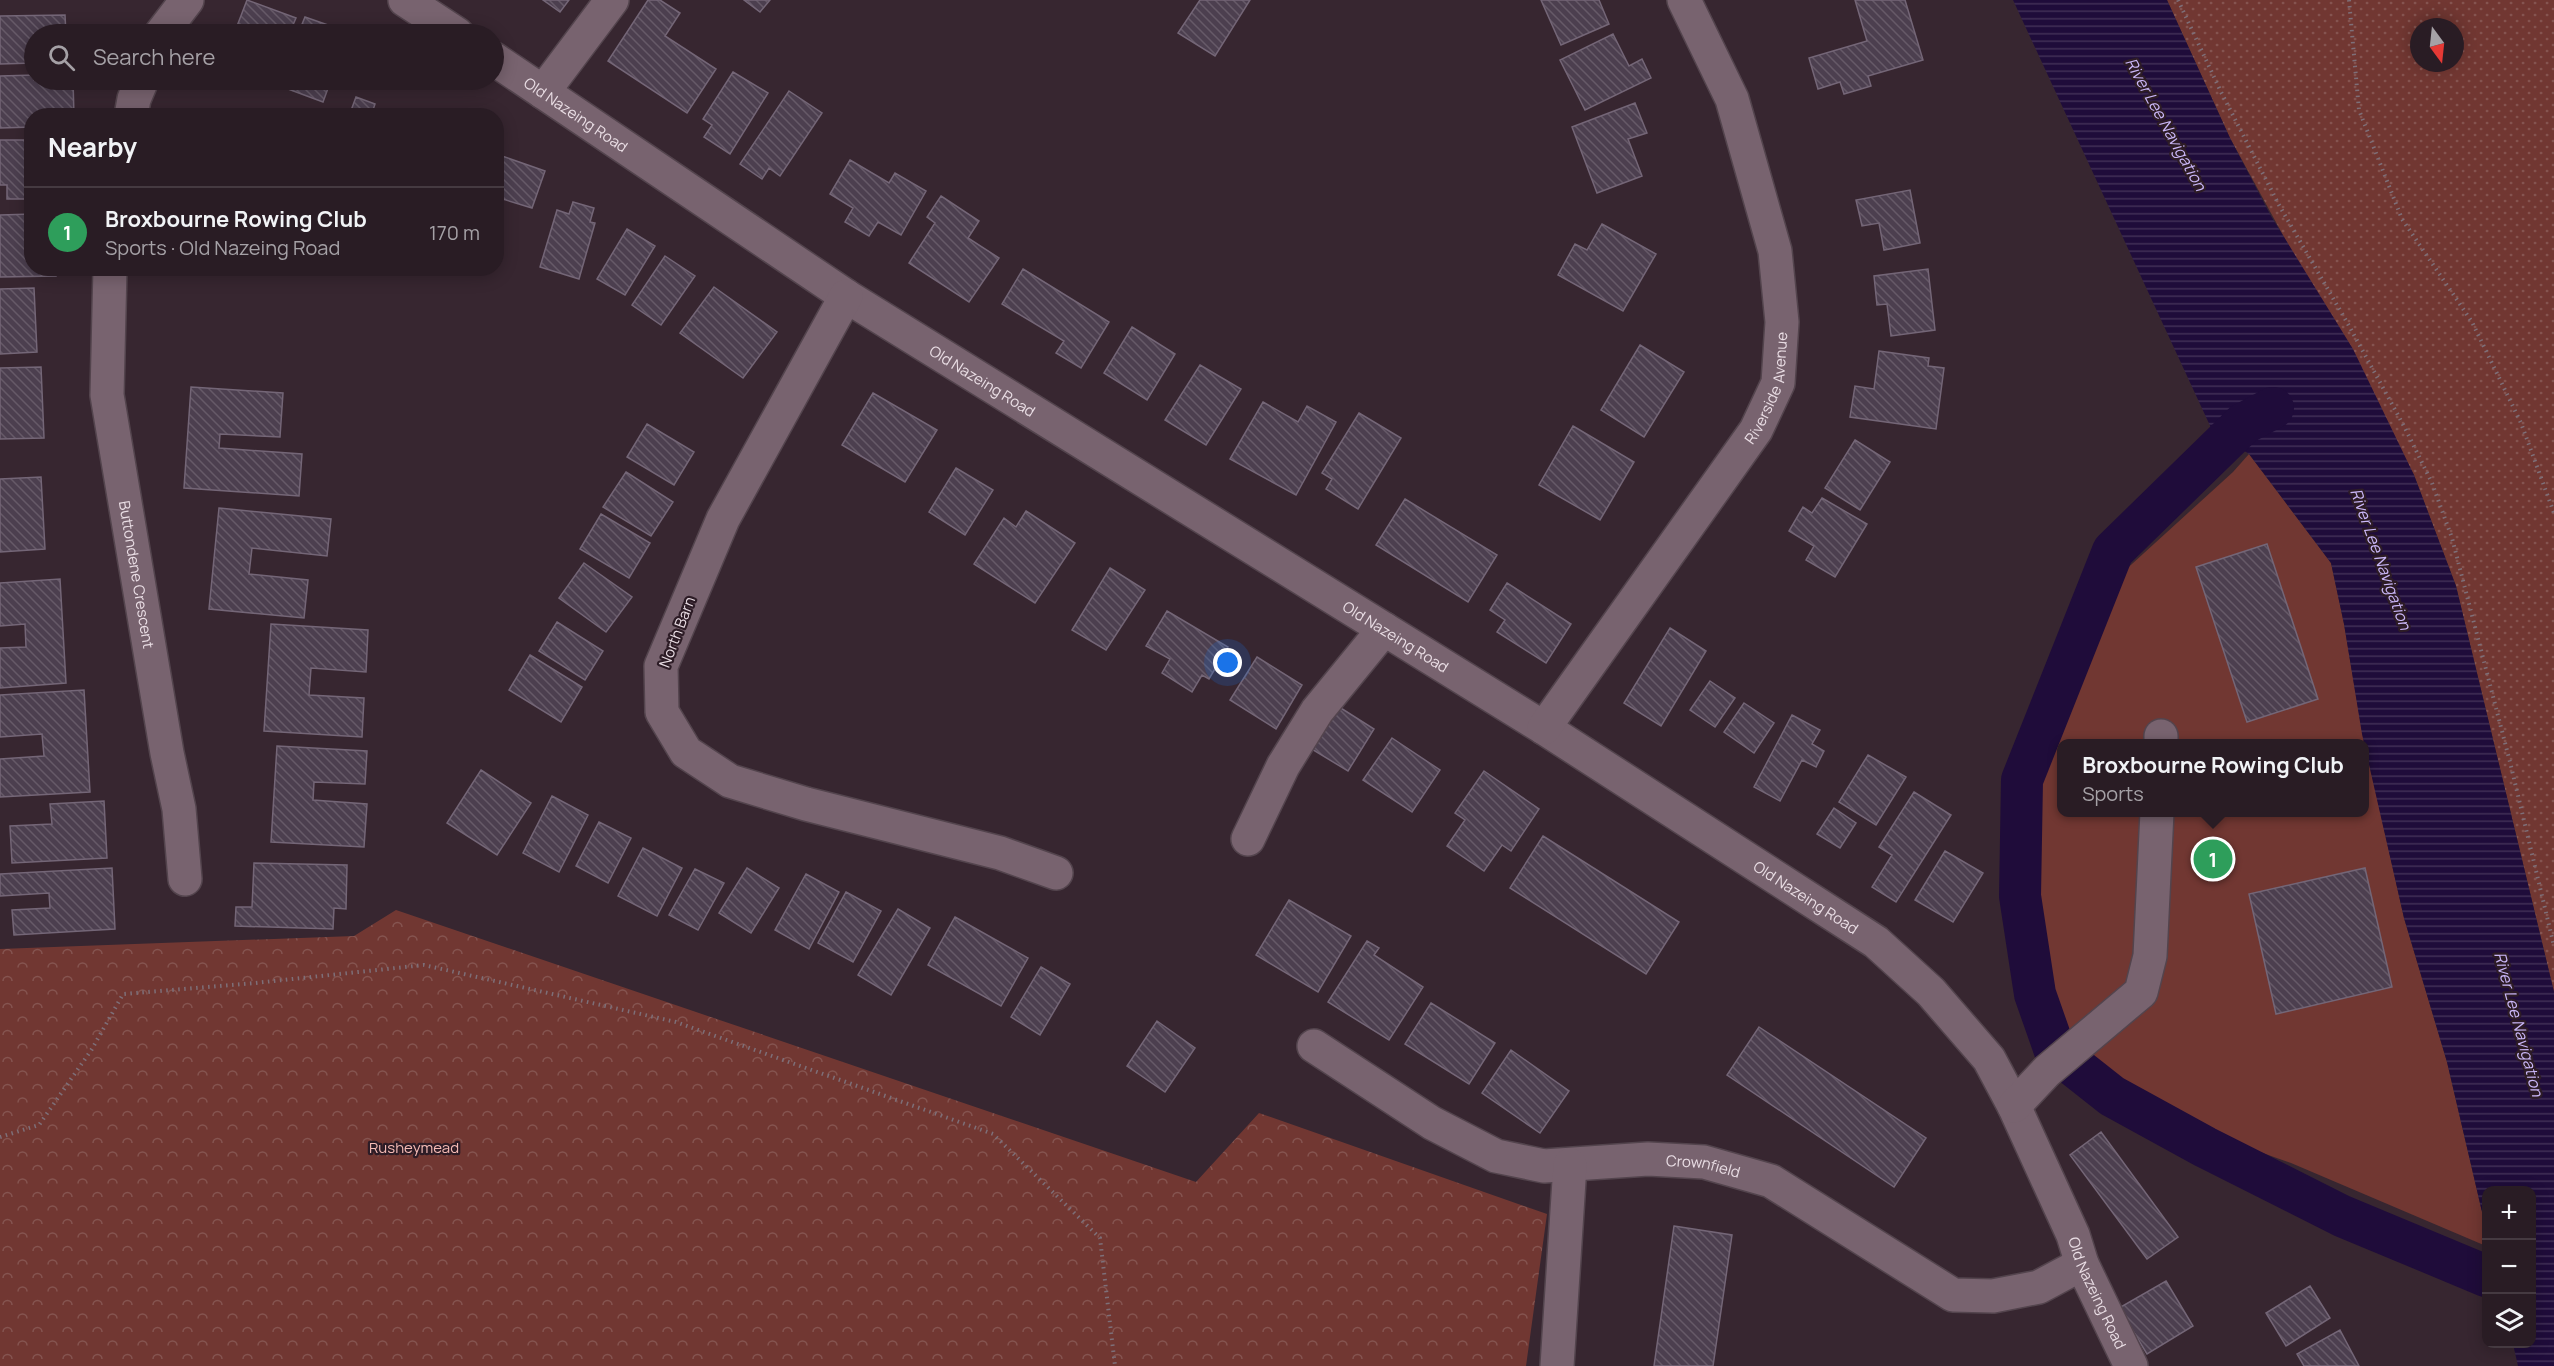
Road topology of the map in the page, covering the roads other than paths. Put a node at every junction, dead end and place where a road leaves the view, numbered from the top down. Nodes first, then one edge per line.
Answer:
1 (187, 0) edge
2 (405, 0) edge
3 (612, 0) edge
4 (1684, 0) edge
5 (168, 24) edge
6 (442, 24) edge
7 (504, 66) edge
8 (138, 90) edge
9 (543, 92) junction
10 (132, 108) edge
11 (110, 276) edge
12 (846, 296) junction
13 (1384, 629) junction
14 (1544, 728) junction
15 (2157, 817) edge
16 (1248, 839) dead end
17 (1056, 873) dead end
18 (184, 879) dead end
19 (1314, 1046) dead end
20 (2014, 1106) junction
21 (1570, 1165) junction
22 (2082, 1264) junction
23 (1557, 1366) edge
24 (2131, 1366) edge

1 - 5 street
2 - 6 street
3 - 9 street
4 - 14 street, Riverside Avenue
7 - 9 street, Old Nazeing Road
8 - 10 street
9 - 12 street, Old Nazeing Road
11 - 18 street, Buttondene Crescent
12 - 13 street, Old Nazeing Road
12 - 17 street, North Barn
13 - 14 street, Old Nazeing Road
13 - 16 street
14 - 20 street, Old Nazeing Road
15 - 20 street
19 - 21 street, Crownfield
20 - 22 street, Old Nazeing Road
21 - 22 street, Crownfield
21 - 23 street
22 - 24 street, Old Nazeing Road

